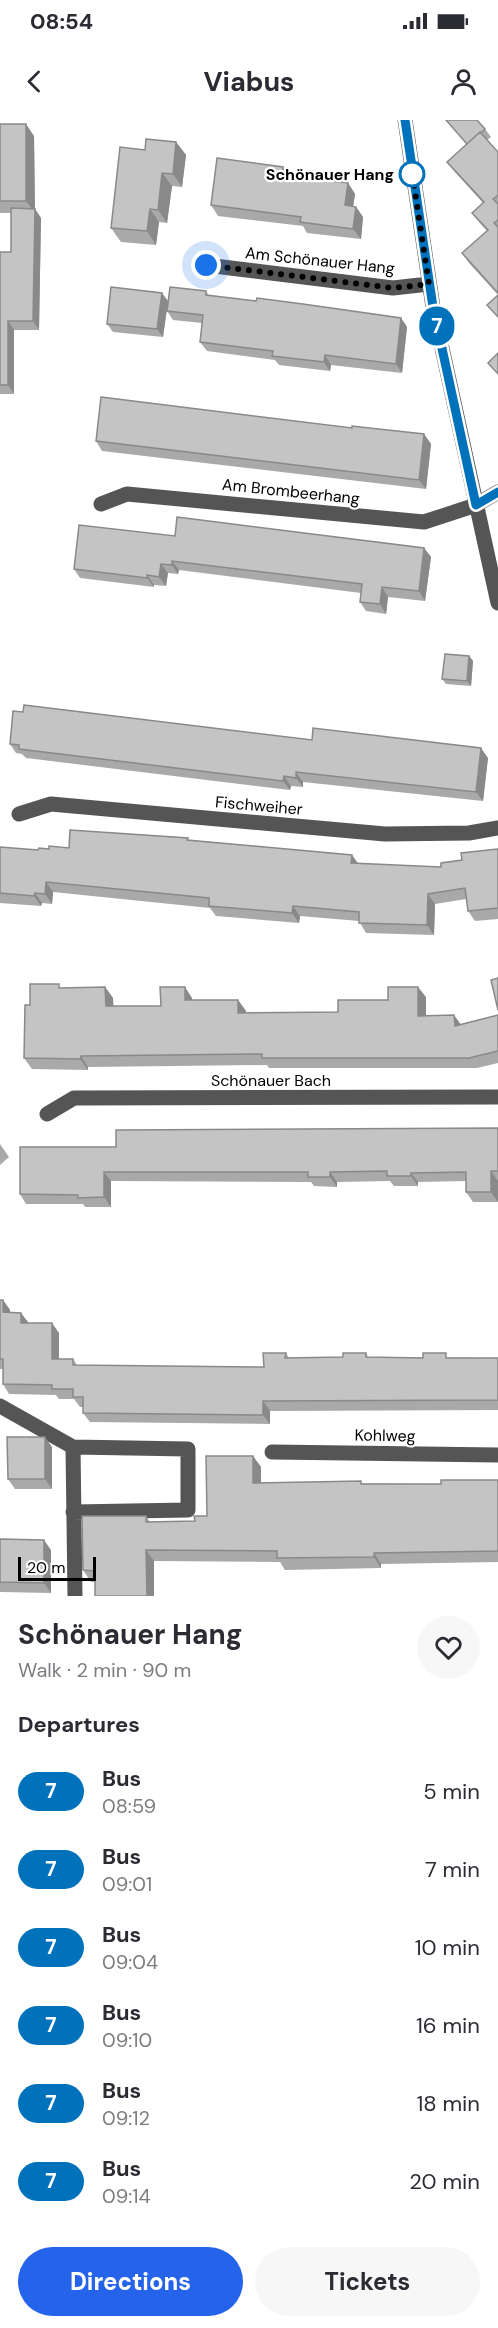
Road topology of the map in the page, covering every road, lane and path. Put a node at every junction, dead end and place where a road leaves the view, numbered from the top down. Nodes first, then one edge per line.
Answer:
1 (405, 120) edge
2 (206, 265) dead end
3 (429, 284) junction
4 (498, 492) edge
5 (101, 504) dead end
6 (476, 505) junction
7 (498, 603) edge
8 (19, 814) dead end
9 (498, 828) edge
10 (498, 1097) edge
11 (47, 1113) dead end
12 (0, 1406) edge
13 (73, 1447) junction
14 (272, 1452) dead end
15 (498, 1455) edge
16 (73, 1512) junction
17 (75, 1596) edge

1 - 3 street
2 - 3 street, Am Schönauer Hang
3 - 6 street
4 - 6 street, Am Brombeerhang
5 - 6 street, Am Brombeerhang
6 - 7 street
8 - 9 street, Fischweiher
10 - 11 street, Schönauer Bach
12 - 13 street
13 - 16 street
13 - 16 street
14 - 15 street, Kohlweg
16 - 17 street

